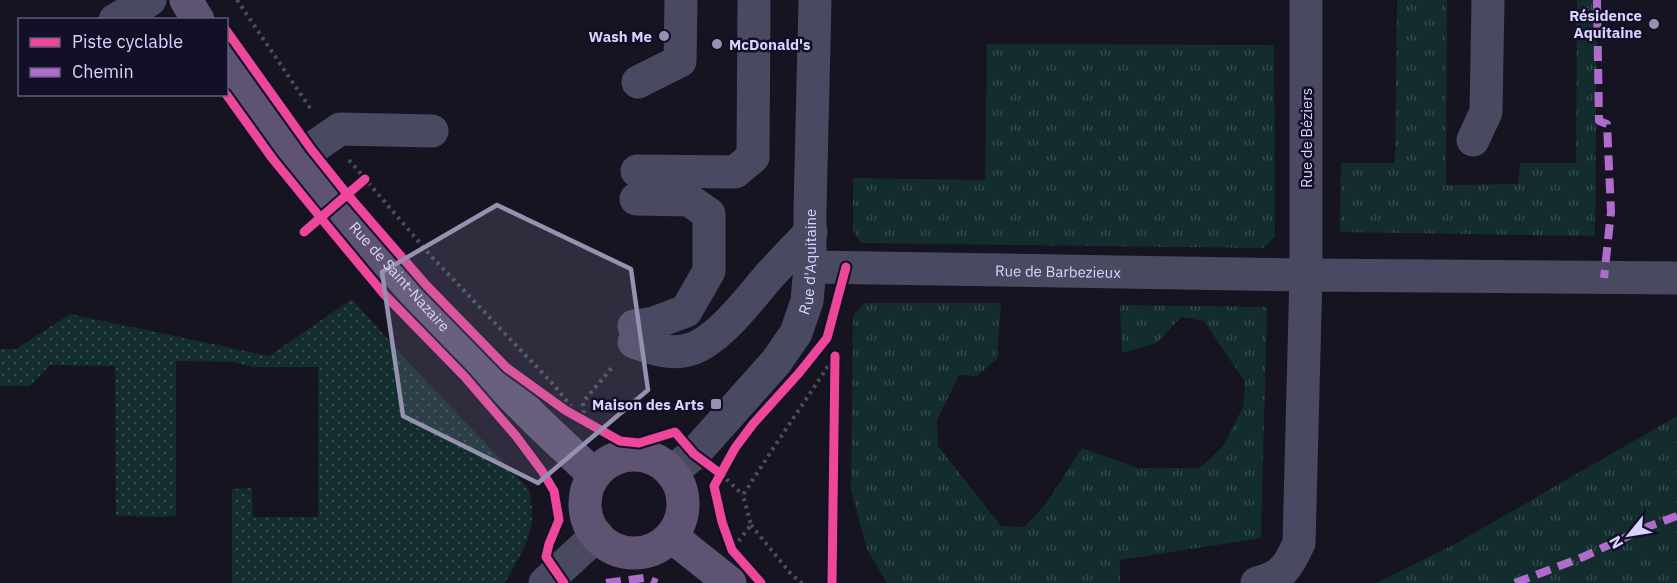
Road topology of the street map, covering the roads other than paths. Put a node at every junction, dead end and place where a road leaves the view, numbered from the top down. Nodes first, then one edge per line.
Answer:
1 (150, 0) edge
2 (186, 0) edge
3 (681, 0) edge
4 (754, 0) edge
5 (815, 0) edge
6 (1306, 0) edge
7 (1488, 0) edge
8 (118, 18) edge
9 (197, 18) edge
10 (228, 63) edge
11 (638, 82) dead end
12 (432, 131) dead end
13 (1473, 140) dead end
14 (298, 158) junction
15 (811, 232) junction
16 (810, 267) junction
17 (1306, 275) junction
18 (1677, 278) edge
19 (671, 472) junction
20 (594, 475) junction
21 (597, 535) junction
22 (671, 536) junction
23 (732, 557) edge
24 (545, 583) edge
25 (1257, 583) edge

1 - 8 street
2 - 9 main road
3 - 11 street
4 - 15 street
5 - 15 street, Rue d'Aquitaine
6 - 17 street, Rue de Béziers
7 - 13 street
10 - 14 main road, Rue de Saint-Nazaire
12 - 14 street
14 - 20 main road, Rue de Saint-Nazaire
15 - 16 street, Rue d'Aquitaine
16 - 17 street, Rue de Barbezieux
16 - 19 street, Rue d'Aquitaine
17 - 18 street, Rue de Barbezieux
17 - 25 street, Rue de Béziers
19 - 20 main road
19 - 22 main road
20 - 21 main road
21 - 22 main road
21 - 24 street
22 - 23 main road

